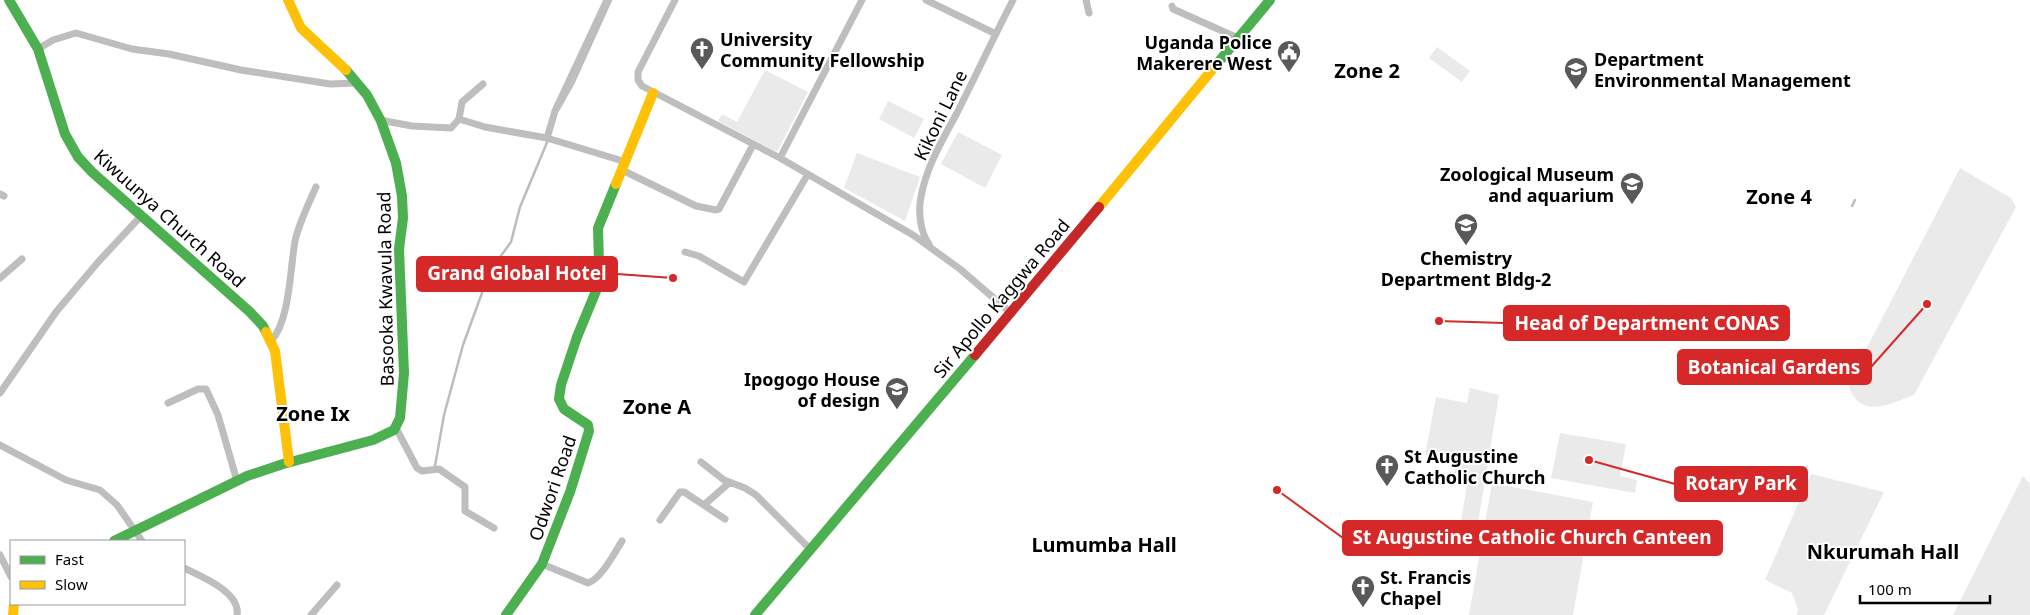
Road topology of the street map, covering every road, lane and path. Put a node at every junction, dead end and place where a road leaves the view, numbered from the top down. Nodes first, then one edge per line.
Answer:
1 (9, 0) edge
2 (288, 0) edge
3 (607, 0) edge
4 (676, 0) edge
5 (862, 0) edge
6 (926, 0) edge
7 (1013, 0) edge
8 (1086, 0) edge
9 (1270, 0) edge
10 (1172, 6) dead end
11 (1088, 13) dead end
12 (996, 34) junction
13 (1238, 38) junction
14 (38, 49) junction
15 (357, 83) junction
16 (483, 84) dead end
17 (653, 93) junction
18 (380, 120) junction
19 (460, 120) junction
20 (547, 138) junction
21 (753, 145) junction
22 (780, 158) junction
23 (624, 166) junction
24 (808, 174) junction
25 (316, 187) dead end
26 (141, 216) junction
27 (931, 246) junction
28 (685, 252) dead end
29 (22, 259) dead end
30 (0, 278) edge
31 (1011, 313) junction
32 (272, 341) junction
33 (0, 392) edge
34 (168, 403) dead end
35 (393, 430) junction
36 (0, 445) edge
37 (289, 462) junction
38 (701, 462) dead end
39 (236, 480) junction
40 (729, 483) junction
41 (704, 505) junction
42 (725, 519) dead end
43 (660, 520) dead end
44 (494, 528) dead end
45 (135, 532) junction
46 (116, 540) edge
47 (141, 540) edge
48 (622, 541) dead end
49 (810, 549) junction
50 (0, 556) edge
51 (542, 564) junction
52 (185, 569) edge
53 (10, 575) edge
54 (337, 585) dead end
55 (237, 615) edge
56 (311, 615) edge
57 (506, 615) edge
58 (755, 615) edge

1 - 14 street, Kiwuunya Church Road
2 - 15 street, Basooka Kwavula Road
3 - 20 street
4 - 17 street
5 - 22 street
6 - 12 street
7 - 12 street, Kikoni Lane
8 - 11 street
9 - 13 street, Sir Apollo Kaggwa Road
10 - 13 street
12 - 27 street, Kikoni Lane
13 - 31 street, Sir Apollo Kaggwa Road
14 - 15 street
14 - 26 street, Kiwuunya Church Road
15 - 18 street, Basooka Kwavula Road
16 - 19 street
17 - 21 street
17 - 23 street, Odwori Road
18 - 19 street
18 - 35 street, Basooka Kwavula Road
19 - 20 street
20 - 23 street
21 - 22 street
21 - 23 street
22 - 24 street
23 - 51 street, Odwori Road
24 - 27 street
24 - 28 street
25 - 32 street
26 - 32 street, Kiwuunya Church Road
26 - 33 street
27 - 31 street
29 - 30 street
31 - 49 street, Sir Apollo Kaggwa Road
32 - 37 street, Kiwuunya Church Road
34 - 39 street
35 - 37 street
35 - 44 street
36 - 45 street
37 - 39 street
38 - 40 street
39 - 45 street
40 - 41 street
40 - 49 street
41 - 42 street
41 - 43 street
45 - 46 street
45 - 47 street
48 - 51 street
49 - 58 street, Sir Apollo Kaggwa Road
50 - 53 street
51 - 57 street, Odwori Road
52 - 55 street
54 - 56 street

